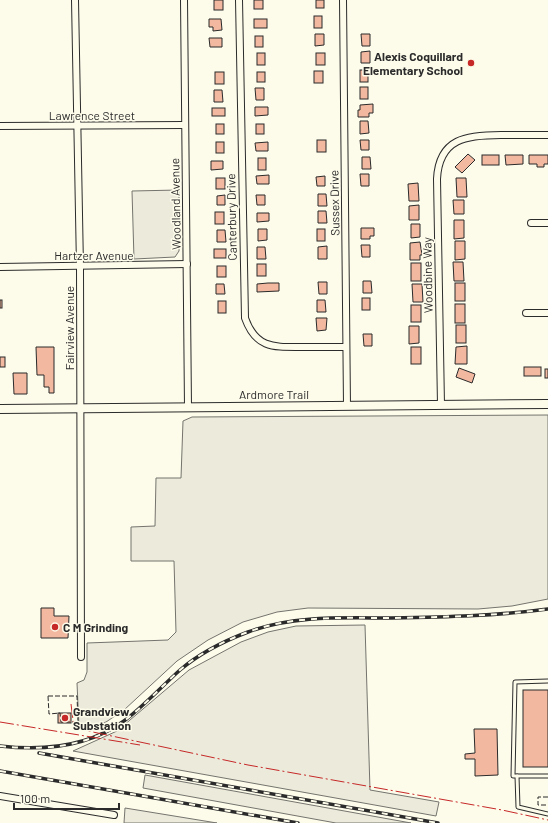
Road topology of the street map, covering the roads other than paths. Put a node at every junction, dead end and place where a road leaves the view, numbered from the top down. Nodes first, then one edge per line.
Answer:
1 (75, 0) edge
2 (184, 0) edge
3 (239, 0) edge
4 (343, 0) edge
5 (185, 125) junction
6 (0, 126) edge
7 (79, 126) junction
8 (548, 135) edge
9 (531, 223) dead end
10 (548, 223) edge
11 (187, 264) junction
12 (0, 267) edge
13 (80, 267) junction
14 (526, 313) dead end
15 (548, 313) edge
16 (346, 347) junction
17 (548, 404) edge
18 (441, 405) junction
19 (347, 406) junction
20 (188, 407) junction
21 (0, 409) edge
22 (80, 409) junction
23 (81, 657) dead end
24 (548, 681) edge
25 (517, 776) junction
26 (548, 776) edge
27 (0, 796) edge
28 (548, 814) edge
29 (114, 815) dead end

1 - 7 street, Fairview Avenue
2 - 5 street, Woodland Avenue
3 - 16 street, Canterbury Drive
4 - 16 street, Sussex Drive
5 - 7 street, Lawrence Street
5 - 11 street, Woodland Avenue
6 - 7 street, Lawrence Street
7 - 13 street, Fairview Avenue
8 - 18 street, Woodbine Way
9 - 10 street
11 - 13 street, Hartzer Avenue
11 - 20 street, Woodland Avenue
12 - 13 street, Hartzer Avenue
13 - 22 street, Fairview Avenue
14 - 15 street
16 - 19 street, Sussex Drive
17 - 18 street, Ardmore Trail
18 - 19 street, Ardmore Trail
19 - 20 street, Ardmore Trail
20 - 22 street, Ardmore Trail
21 - 22 street, Ardmore Trail
22 - 23 street, Fairview Avenue
24 - 25 lane
25 - 26 lane
25 - 28 lane
27 - 29 street

